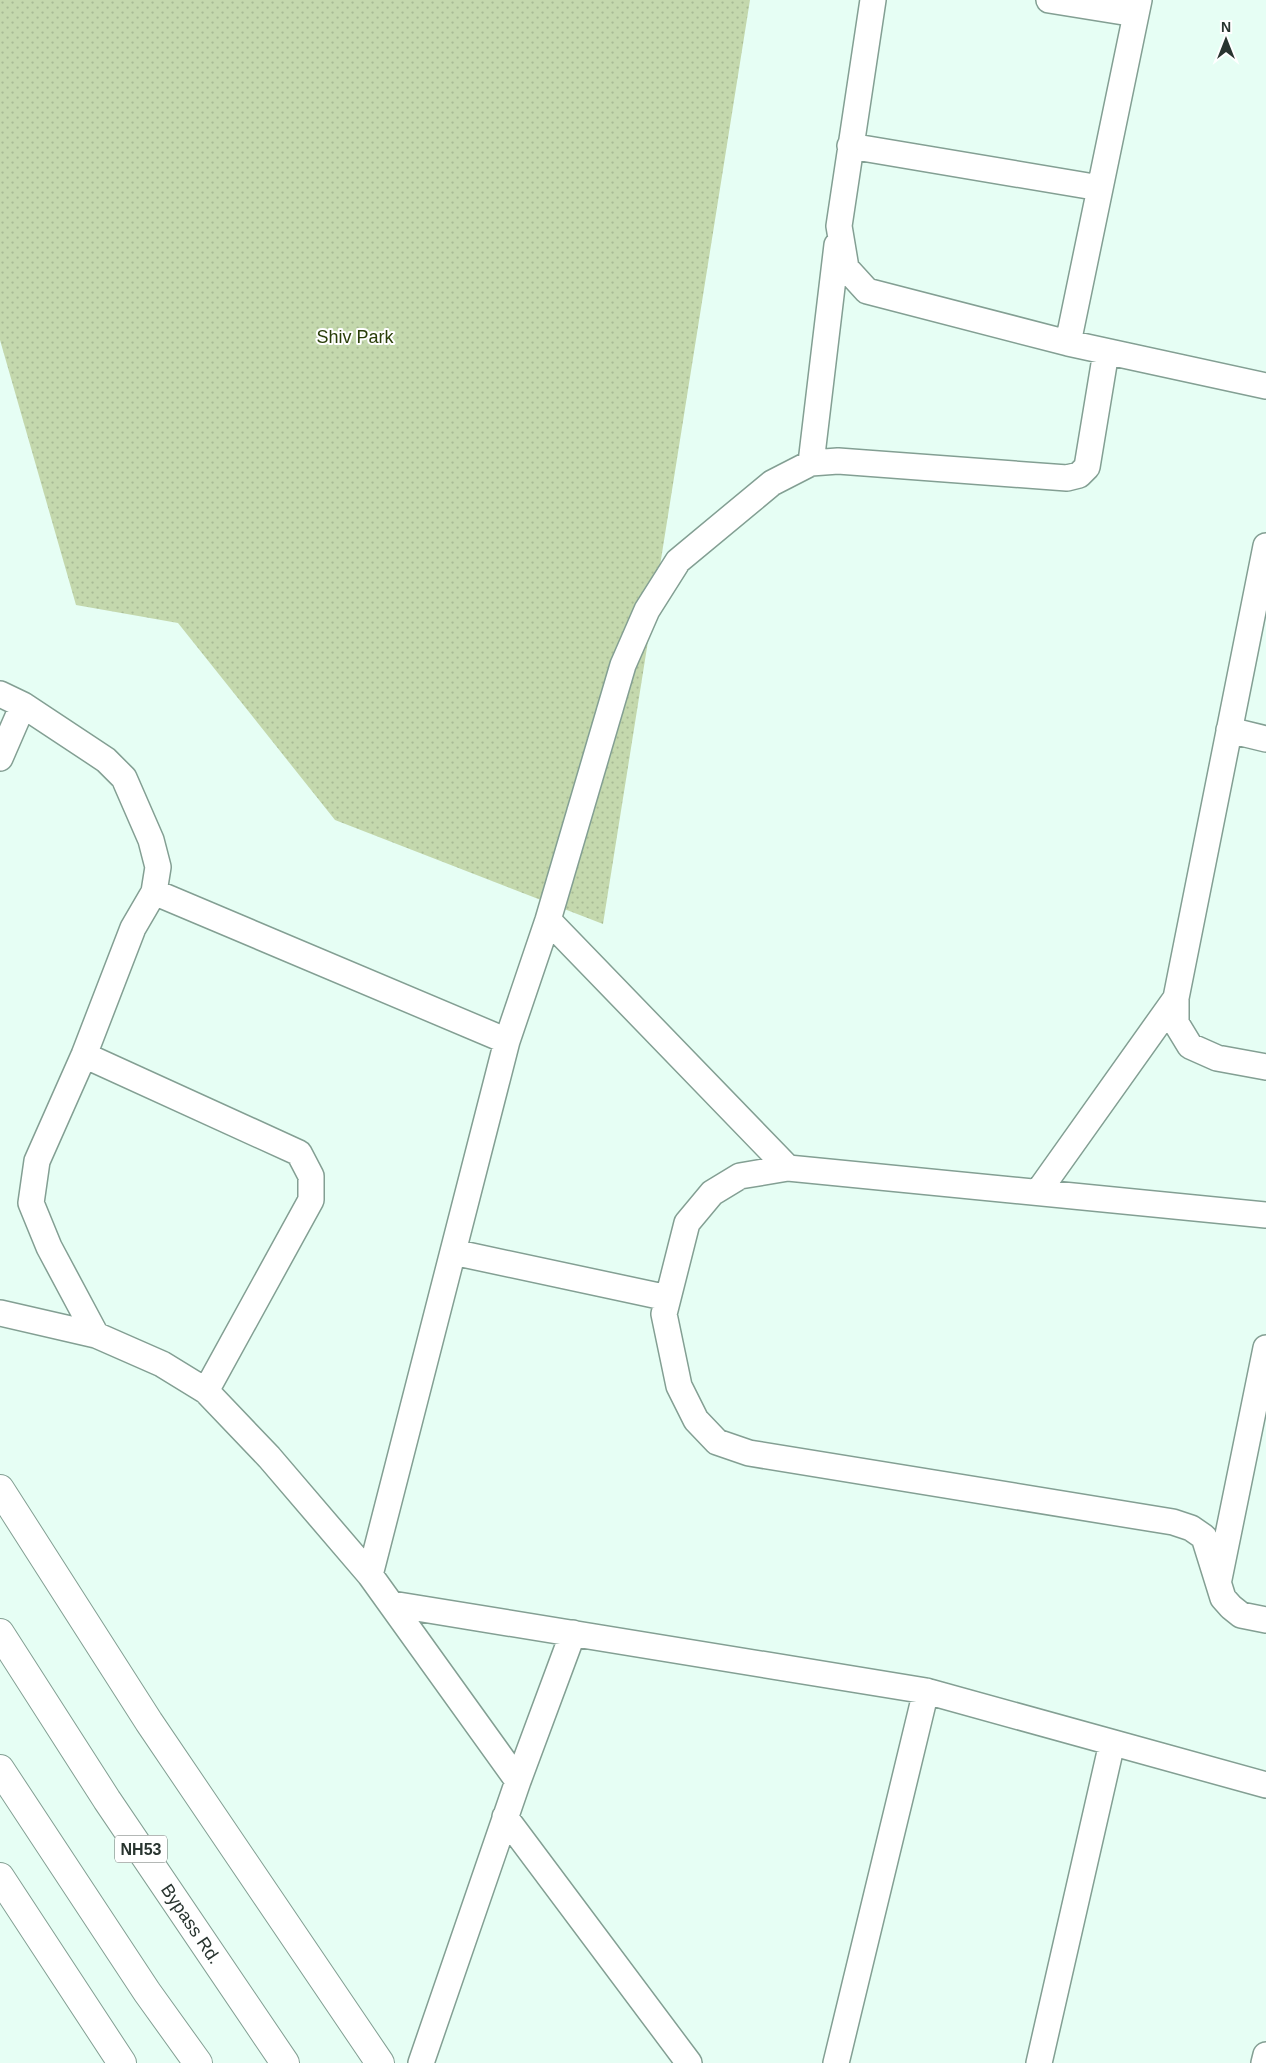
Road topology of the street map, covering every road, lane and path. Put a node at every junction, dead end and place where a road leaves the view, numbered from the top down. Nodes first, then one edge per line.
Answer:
1 (873, 0) edge
2 (1048, 0) edge
3 (1138, 7) edge
4 (850, 146) junction
5 (1100, 188) junction
6 (839, 226) junction
7 (1068, 343) junction
8 (1106, 352) junction
9 (1266, 386) edge
10 (811, 463) junction
11 (1266, 546) edge
12 (0, 694) edge
13 (23, 705) junction
14 (1229, 730) junction
15 (1266, 739) edge
16 (0, 758) edge
17 (154, 892) junction
18 (548, 920) junction
19 (1176, 998) junction
20 (507, 1041) junction
21 (84, 1055) junction
22 (1266, 1067) edge
23 (788, 1168) junction
24 (1038, 1192) junction
25 (1266, 1215) edge
26 (454, 1252) junction
27 (668, 1298) junction
28 (0, 1313) edge
29 (96, 1335) junction
30 (1266, 1348) edge
31 (206, 1391) junction
32 (0, 1489) edge
33 (370, 1575) junction
34 (1218, 1581) junction
35 (392, 1604) junction
36 (1266, 1620) edge
37 (0, 1633) edge
38 (573, 1634) junction
39 (926, 1692) junction
40 (1112, 1743) junction
41 (0, 1768) edge
42 (518, 1781) junction
43 (1266, 1785) edge
44 (505, 1817) junction
45 (0, 1876) edge
46 (1266, 2055) edge
47 (122, 2063) edge
48 (198, 2063) edge
49 (285, 2063) edge
50 (380, 2063) edge
51 (421, 2063) edge
52 (689, 2063) edge
53 (836, 2063) edge
54 (1039, 2063) edge
55 (1264, 2063) edge

1 - 4 street
2 - 3 street
3 - 5 street
4 - 5 street
4 - 6 street
5 - 7 street
6 - 7 street
6 - 10 street
7 - 8 street
8 - 9 street
8 - 10 street
10 - 18 street
11 - 14 street
12 - 13 street
13 - 16 street
13 - 17 street
14 - 15 street
14 - 19 street
17 - 20 street
17 - 21 street
18 - 20 street
18 - 23 street
19 - 22 street
19 - 24 street
20 - 26 street
21 - 29 street
21 - 31 street
23 - 24 street
23 - 27 street
24 - 25 street
26 - 27 street
26 - 33 street
27 - 34 street
28 - 29 street
29 - 31 street
30 - 34 street
31 - 33 street
32 - 50 main road
33 - 35 street
34 - 36 street
35 - 38 street
35 - 42 street
37 - 49 main road, Bypass Rd. / NH53
38 - 39 street
38 - 42 street
39 - 40 street
39 - 53 street
40 - 43 street
40 - 54 street
41 - 48 main road
42 - 44 street
44 - 51 street
44 - 52 street
45 - 47 main road
46 - 55 street

